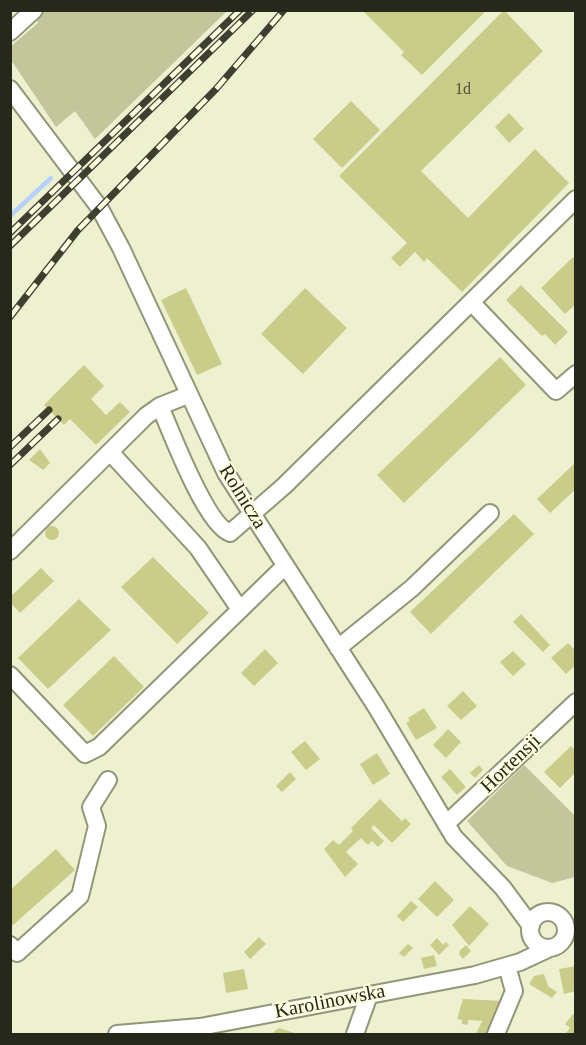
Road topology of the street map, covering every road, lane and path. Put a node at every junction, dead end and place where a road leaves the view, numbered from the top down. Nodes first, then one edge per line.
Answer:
1 (34, 10) edge
2 (10, 32) edge
3 (10, 89) edge
4 (576, 199) edge
5 (472, 303) junction
6 (576, 374) edge
7 (188, 395) junction
8 (160, 406) junction
9 (111, 453) junction
10 (490, 513) dead end
11 (253, 515) junction
12 (10, 551) edge
13 (285, 566) junction
14 (239, 608) junction
15 (338, 648) junction
16 (10, 675) edge
17 (576, 702) edge
18 (108, 780) dead end
19 (446, 824) junction
20 (503, 888) junction
21 (562, 918) edge
22 (531, 929) junction
23 (562, 944) edge
24 (10, 945) edge
25 (507, 966) junction
26 (369, 995) junction
27 (117, 1035) edge
28 (355, 1035) edge
29 (496, 1035) edge

1 - 2 street
3 - 7 street, Rolnicza
4 - 5 street
5 - 6 street
5 - 11 street
7 - 8 street
7 - 11 street, Rolnicza
8 - 9 street
8 - 11 street
9 - 12 street
9 - 14 street
10 - 15 street
11 - 13 street, Rolnicza
13 - 14 street
13 - 15 street, Rolnicza
14 - 16 street
15 - 19 street, Rolnicza
17 - 19 street, Hortensji
18 - 24 street
19 - 20 street, Rolnicza
20 - 21 street, Rolnicza
20 - 22 street, Rolnicza
21 - 22 street
21 - 23 street
22 - 23 street
22 - 25 street
23 - 25 street, Karolinowska
25 - 26 street, Karolinowska
25 - 29 street
26 - 27 street, Karolinowska
26 - 28 street

